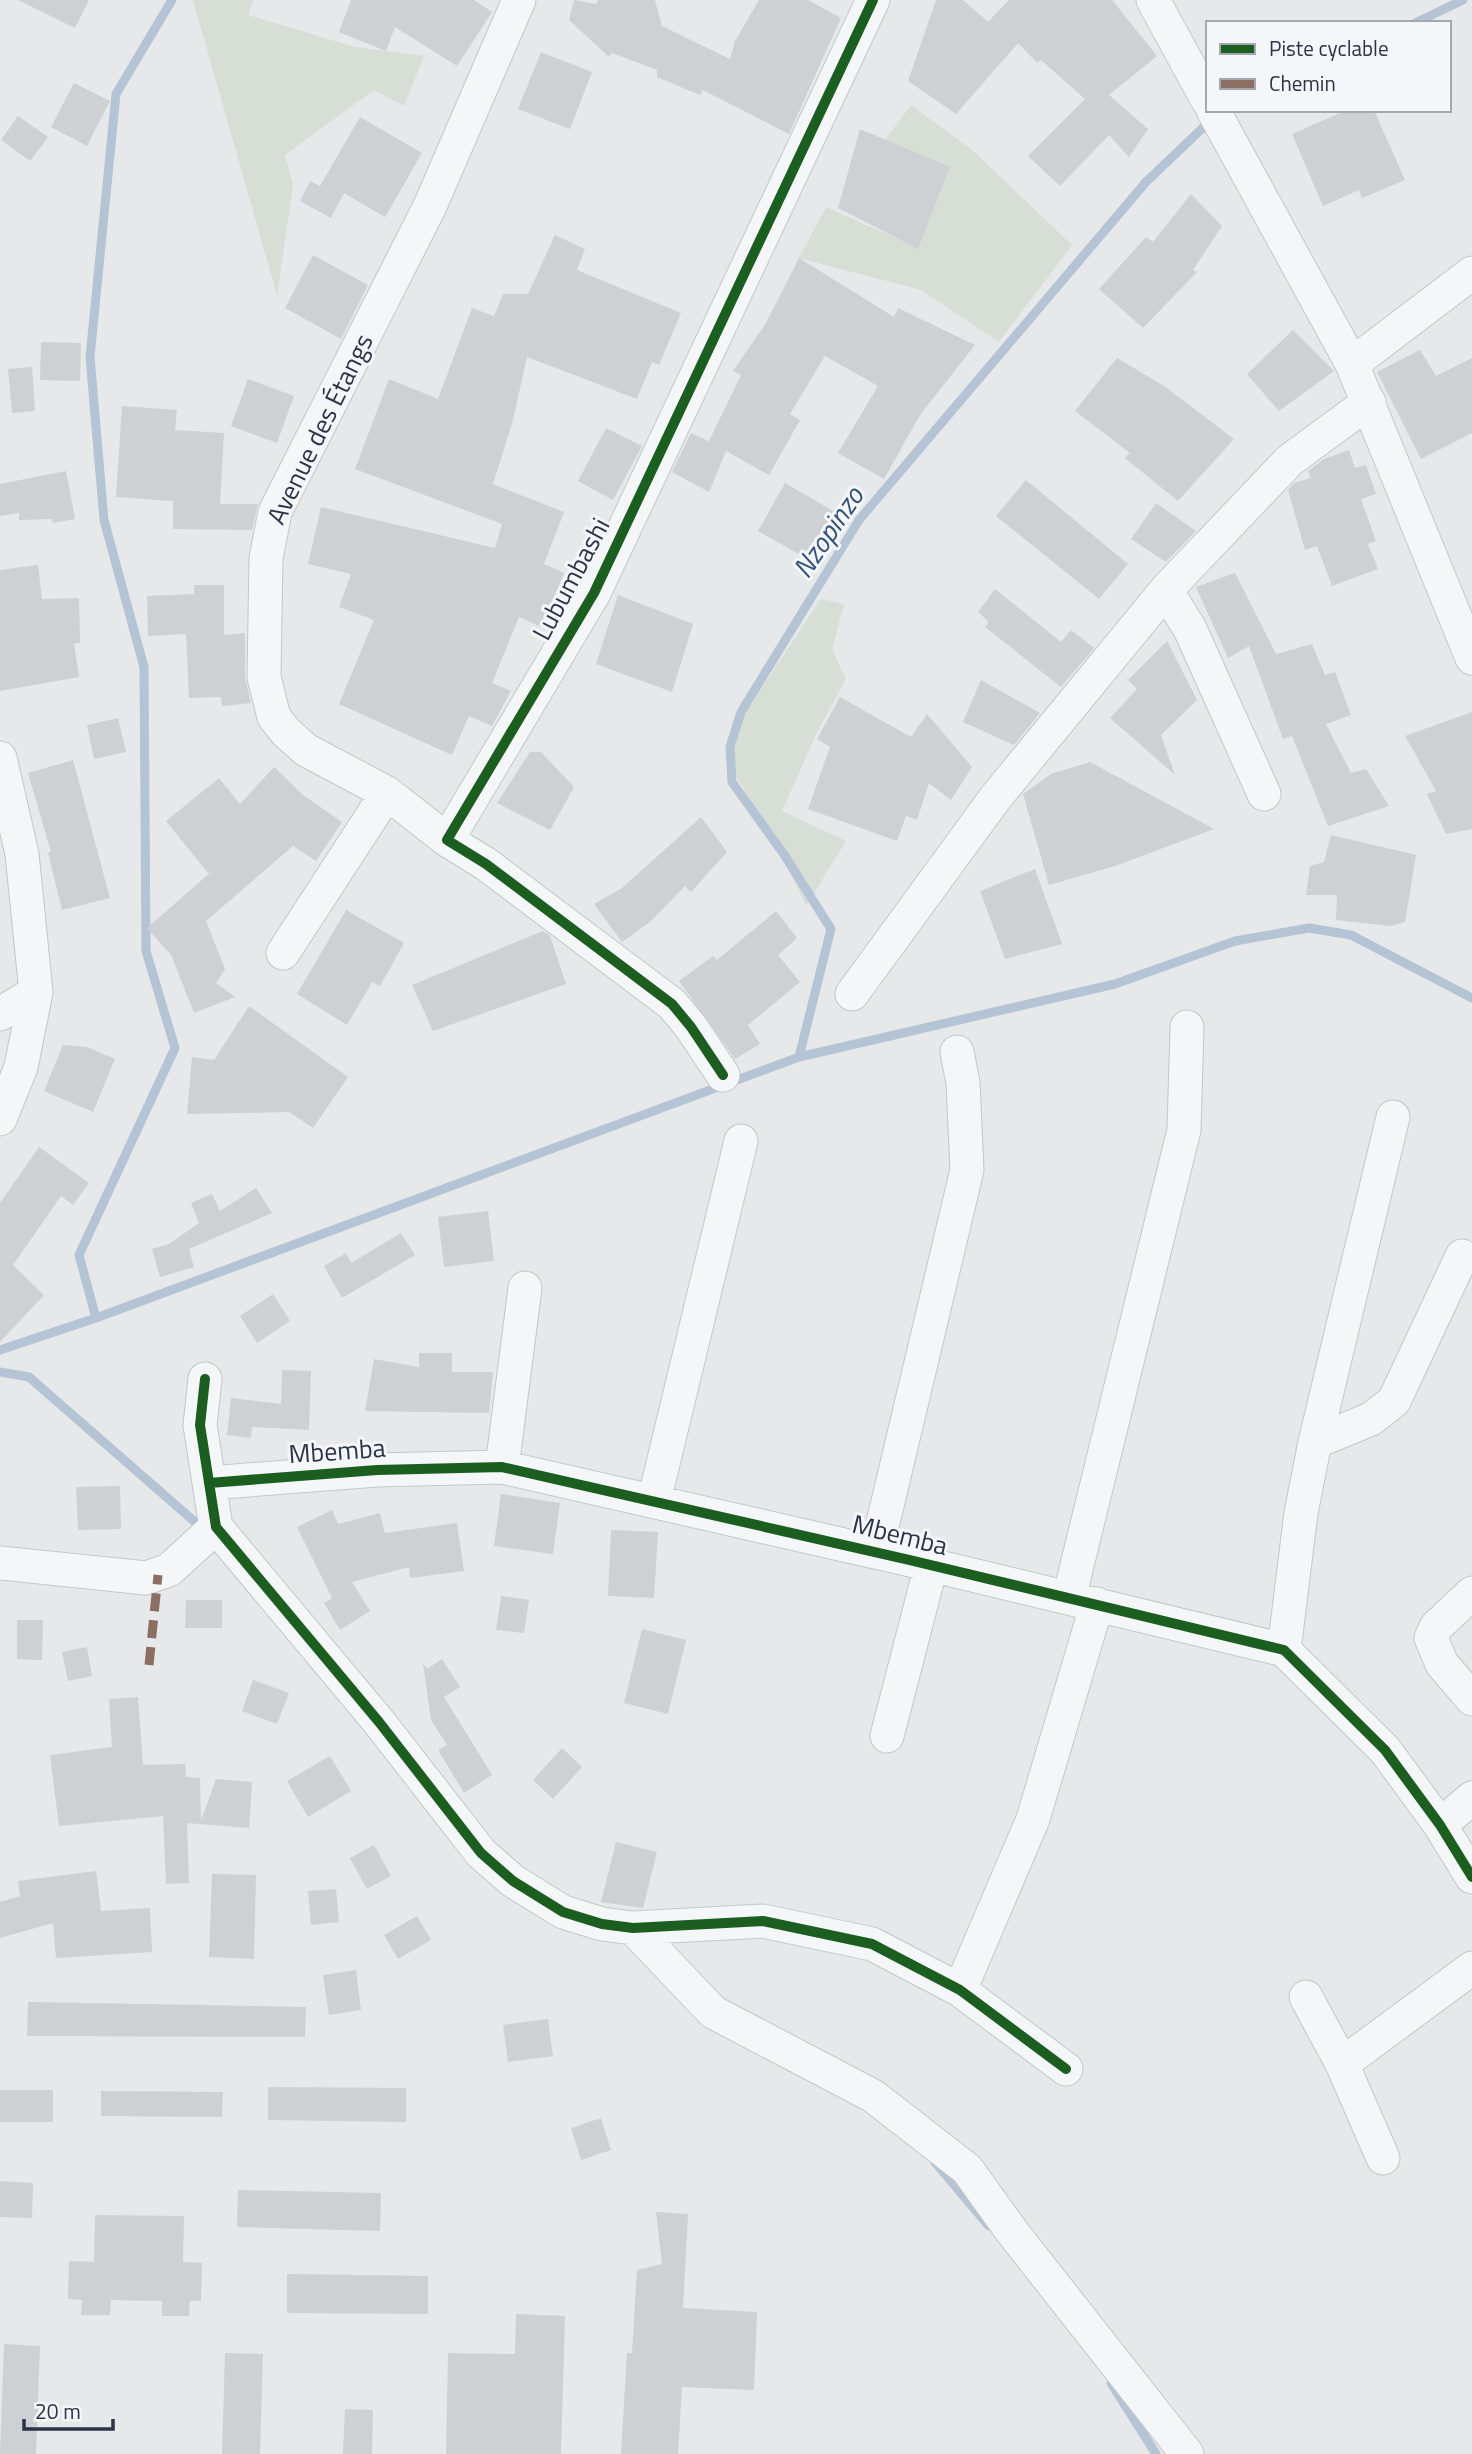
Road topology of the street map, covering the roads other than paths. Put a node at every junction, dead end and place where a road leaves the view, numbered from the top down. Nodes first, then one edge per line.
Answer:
1 (519, 0) edge
2 (873, 0) edge
3 (1153, 0) edge
4 (1206, 97) edge
5 (1214, 112) edge
6 (1472, 273) edge
7 (1352, 364) junction
8 (1369, 402) junction
9 (1166, 590) junction
10 (1472, 658) edge
11 (0, 758) edge
12 (387, 793) junction
13 (1264, 794) dead end
14 (447, 841) junction
15 (11, 859) edge
16 (283, 953) dead end
17 (36, 992) junction
18 (852, 994) dead end
19 (0, 1014) edge
20 (1187, 1027) dead end
21 (957, 1052) dead end
22 (723, 1074) dead end
23 (1393, 1117) dead end
24 (0, 1119) edge
25 (741, 1141) dead end
26 (1462, 1256) dead end
27 (526, 1288) dead end
28 (205, 1379) dead end
29 (1315, 1442) junction
30 (502, 1467) junction
31 (209, 1483) junction
32 (654, 1501) junction
33 (216, 1527) junction
34 (876, 1552) junction
35 (0, 1563) edge
36 (931, 1566) junction
37 (1472, 1593) edge
38 (1083, 1601) junction
39 (1284, 1650) junction
40 (1472, 1699) edge
41 (887, 1736) dead end
42 (1472, 1798) edge
43 (1440, 1825) junction
44 (1472, 1877) edge
45 (633, 1928) junction
46 (1472, 1968) edge
47 (960, 1990) junction
48 (1306, 1997) dead end
49 (1342, 2064) junction
50 (1066, 2069) dead end
51 (1383, 2158) dead end
52 (1187, 2454) edge

1 - 12 street, Avenue des Étangs
2 - 14 street, Lubumbashi
3 - 4 street
5 - 7 street
6 - 7 street
7 - 8 street
8 - 9 street
8 - 10 street
9 - 13 street
9 - 18 street
11 - 15 street
12 - 14 street, Avenue des Étangs
12 - 16 street
14 - 22 street
15 - 17 street
17 - 19 street
17 - 24 street
20 - 38 street
21 - 34 street
23 - 29 street
25 - 32 street
26 - 29 street
27 - 30 street
28 - 31 street
29 - 39 street
30 - 31 street, Mbemba
30 - 32 street, Mbemba
31 - 33 street
32 - 34 street, Mbemba
33 - 35 street
33 - 45 street
34 - 36 street, Mbemba
36 - 38 street, Mbemba
36 - 41 street
37 - 40 street
38 - 39 street, Mbemba
38 - 47 street
39 - 43 street
42 - 43 street
43 - 44 street
45 - 47 street
45 - 52 street
46 - 49 street
47 - 50 street
48 - 49 street
49 - 51 street

